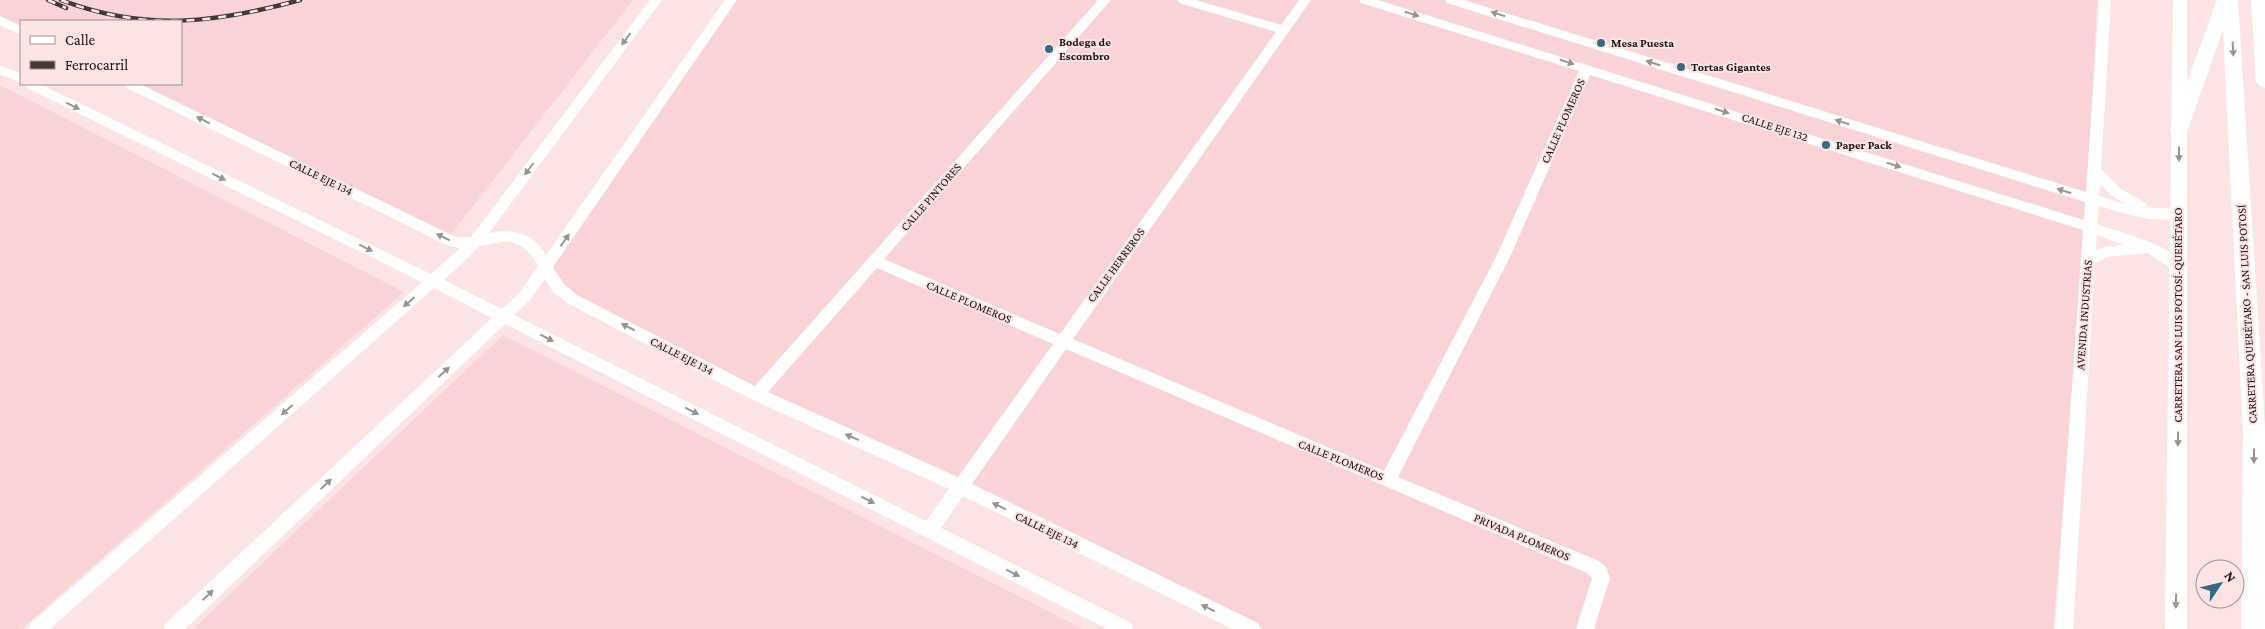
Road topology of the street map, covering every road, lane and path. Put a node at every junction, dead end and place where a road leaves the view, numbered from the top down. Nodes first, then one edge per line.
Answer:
1 (656, 0) edge
2 (731, 0) edge
3 (1105, 0) edge
4 (1183, 0) edge
5 (1305, 0) edge
6 (1365, 0) edge
7 (1451, 0) edge
8 (2105, 0) edge
9 (2180, 0) edge
10 (2224, 0) edge
11 (2230, 0) edge
12 (2259, 0) edge
13 (1457, 15) junction
14 (0, 20) edge
15 (20, 30) edge
16 (1284, 30) junction
17 (2263, 33) edge
18 (1587, 68) junction
19 (0, 69) edge
20 (20, 79) edge
21 (2265, 82) edge
22 (32, 85) edge
23 (132, 85) edge
24 (2179, 129) junction
25 (2094, 171) junction
26 (2092, 199) junction
27 (2171, 215) junction
28 (2090, 227) junction
29 (475, 242) junction
30 (2150, 247) junction
31 (2088, 260) junction
32 (874, 262) junction
33 (2179, 266) junction
34 (547, 267) junction
35 (433, 281) junction
36 (503, 316) junction
37 (1061, 342) junction
38 (757, 394) junction
39 (1388, 480) junction
40 (959, 486) junction
41 (929, 531) junction
42 (37, 629) edge
43 (172, 629) edge
44 (1125, 629) edge
45 (1252, 629) edge
46 (1585, 629) edge
47 (2064, 629) edge
48 (2176, 629) edge
49 (2254, 629) edge

1 -> 29 street
34 -> 2 street
3 - 32 street, CALLE PINTORES
4 - 16 street
5 - 16 street, CALLE HERREROS
6 -> 13 street, CALLE EJE 132
7 - 13 street, CALLE EJE 132
8 - 25 street, AVENIDA INDUSTRIAS
9 - 24 main road, CARRETERA SAN LUIS POTOSÍ-QUERÉTARO
10 - 24 highway
11 -> 49 highway, CARRETERA QUERÉTARO - SAN LUIS POTOSÍ
12 - 17 highway
13 -> 18 street, CALLE EJE 132
26 -> 13 street, CALLE EJE 132
14 - 15 street
16 - 37 street, CALLE HERREROS
17 - 21 highway
18 -> 28 street, CALLE EJE 132
18 - 39 street, CALLE PLOMEROS
19 - 20 street
22 -> 35 street
29 -> 23 street, CALLE EJE 134
24 -> 27 main road, CARRETERA SAN LUIS POTOSÍ-QUERÉTARO
25 - 26 street, AVENIDA INDUSTRIAS
25 - 27 street
26 - 27 street, CALLE EJE 132
26 - 28 street, AVENIDA INDUSTRIAS
27 - 33 main road, CARRETERA SAN LUIS POTOSÍ-QUERÉTARO
28 - 30 street, CALLE EJE 132
28 - 31 street, AVENIDA INDUSTRIAS
29 - 34 street, CALLE EJE 134
29 - 35 street
30 - 31 street
30 - 33 street, CALLE EJE 132
31 - 47 street, AVENIDA INDUSTRIAS
32 - 37 street, CALLE PLOMEROS
32 - 38 street, CALLE PINTORES
33 -> 48 main road, CARRETERA SAN LUIS POTOSÍ-QUERÉTARO
34 - 36 street
38 -> 34 street, CALLE EJE 134
35 - 36 street
35 -> 42 street
36 -> 41 street
43 -> 36 street
37 - 39 street, CALLE PLOMEROS
37 - 40 street, CALLE HERREROS
40 -> 38 street, CALLE EJE 134
39 - 46 street, PRIVADA PLOMEROS
40 - 41 street, CALLE HERREROS
45 -> 40 street, CALLE EJE 134
41 -> 44 street

